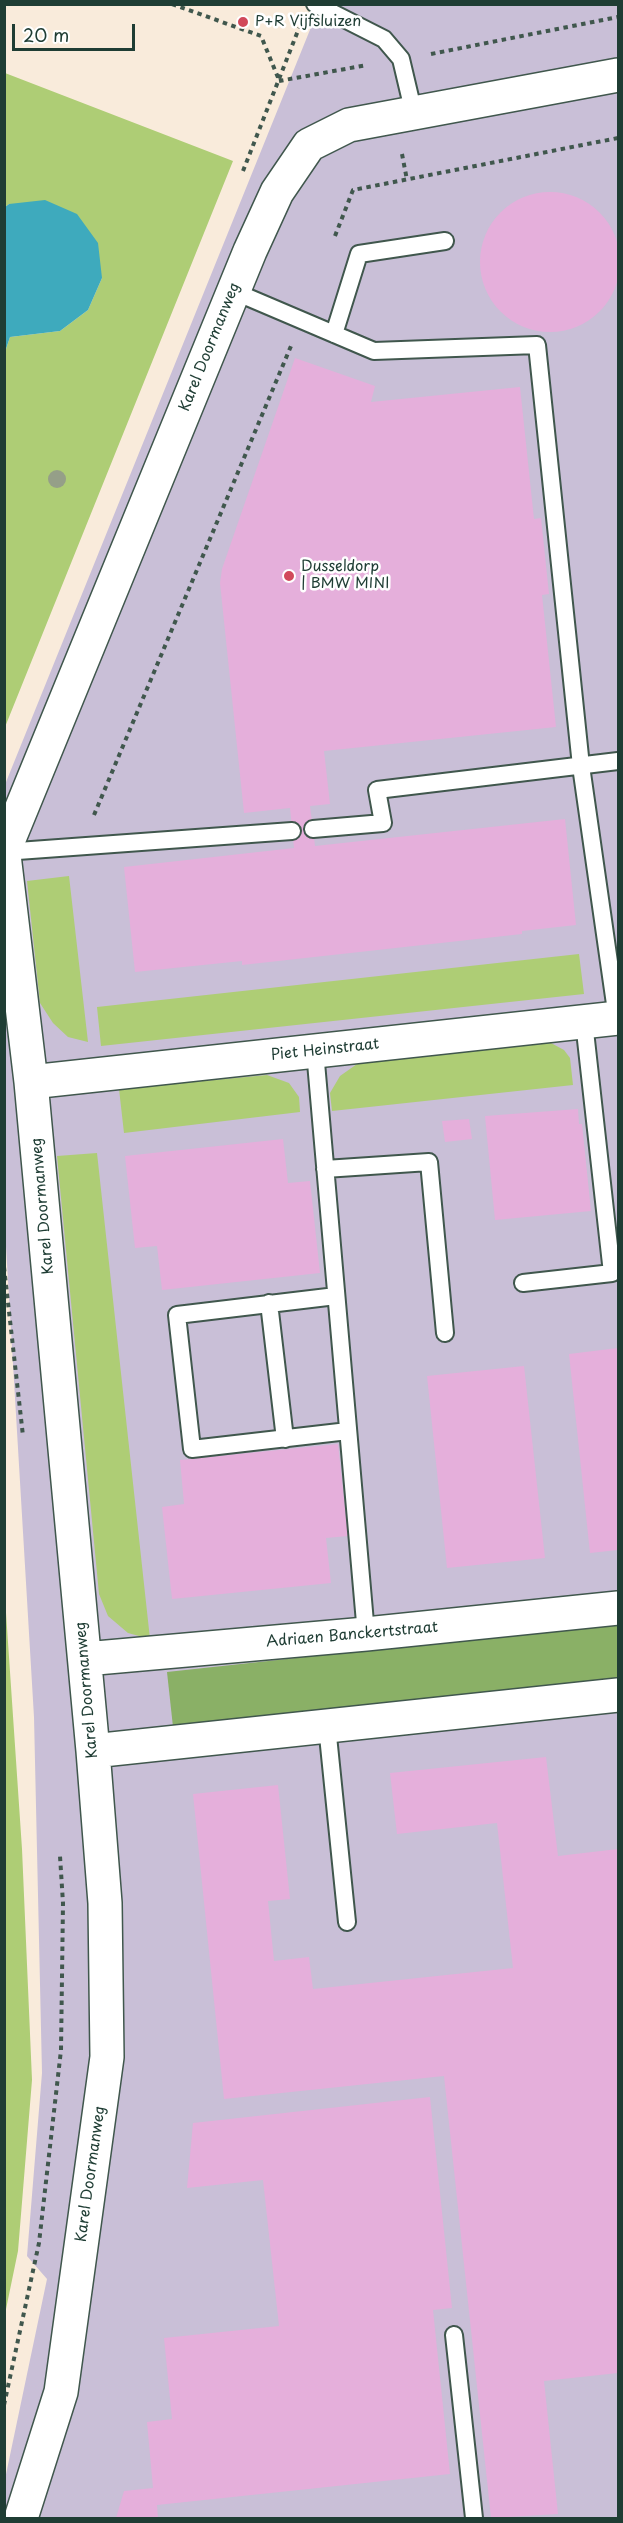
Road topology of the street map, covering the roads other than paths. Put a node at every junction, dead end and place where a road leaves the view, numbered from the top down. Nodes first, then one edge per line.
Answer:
1 (315, 4) edge
2 (618, 75) edge
3 (414, 114) junction
4 (445, 241) dead end
5 (233, 291) junction
6 (334, 334) junction
7 (618, 761) edge
8 (581, 766) junction
9 (313, 829) dead end
10 (292, 831) dead end
11 (4, 853) edge
12 (618, 1018) edge
13 (584, 1022) junction
14 (315, 1051) junction
15 (31, 1082) junction
16 (325, 1169) junction
17 (523, 1283) dead end
18 (336, 1296) junction
19 (269, 1303) junction
20 (445, 1333) dead end
21 (348, 1431) junction
22 (285, 1438) junction
23 (618, 1608) edge
24 (366, 1634) junction
25 (85, 1659) junction
26 (618, 1695) edge
27 (327, 1726) junction
28 (93, 1751) junction
29 (347, 1922) dead end
30 (454, 2335) dead end
31 (21, 2518) edge
32 (474, 2518) edge

1 - 3 lane
2 - 3 street, Karel Doormanweg
3 - 5 street, Karel Doormanweg
4 - 6 lane
5 - 6 lane
5 - 11 street, Karel Doormanweg
6 - 8 lane
7 - 8 lane
8 - 9 lane
8 - 12 lane
10 - 11 lane
11 - 15 street, Karel Doormanweg
12 - 13 street, Piet Heinstraat
13 - 14 street, Piet Heinstraat
13 - 17 lane
14 - 15 street, Piet Heinstraat
14 - 16 lane
15 - 25 street, Karel Doormanweg
16 - 18 lane
16 - 20 lane
18 - 19 lane
18 - 21 lane
19 - 22 lane
19 - 22 lane
21 - 22 lane
21 - 24 lane
23 - 24 street, Adriaen Banckertstraat
24 - 25 street, Adriaen Banckertstraat
25 - 28 street, Karel Doormanweg
26 - 27 street
27 - 28 street
27 - 29 lane
28 - 31 street, Karel Doormanweg
30 - 32 lane

